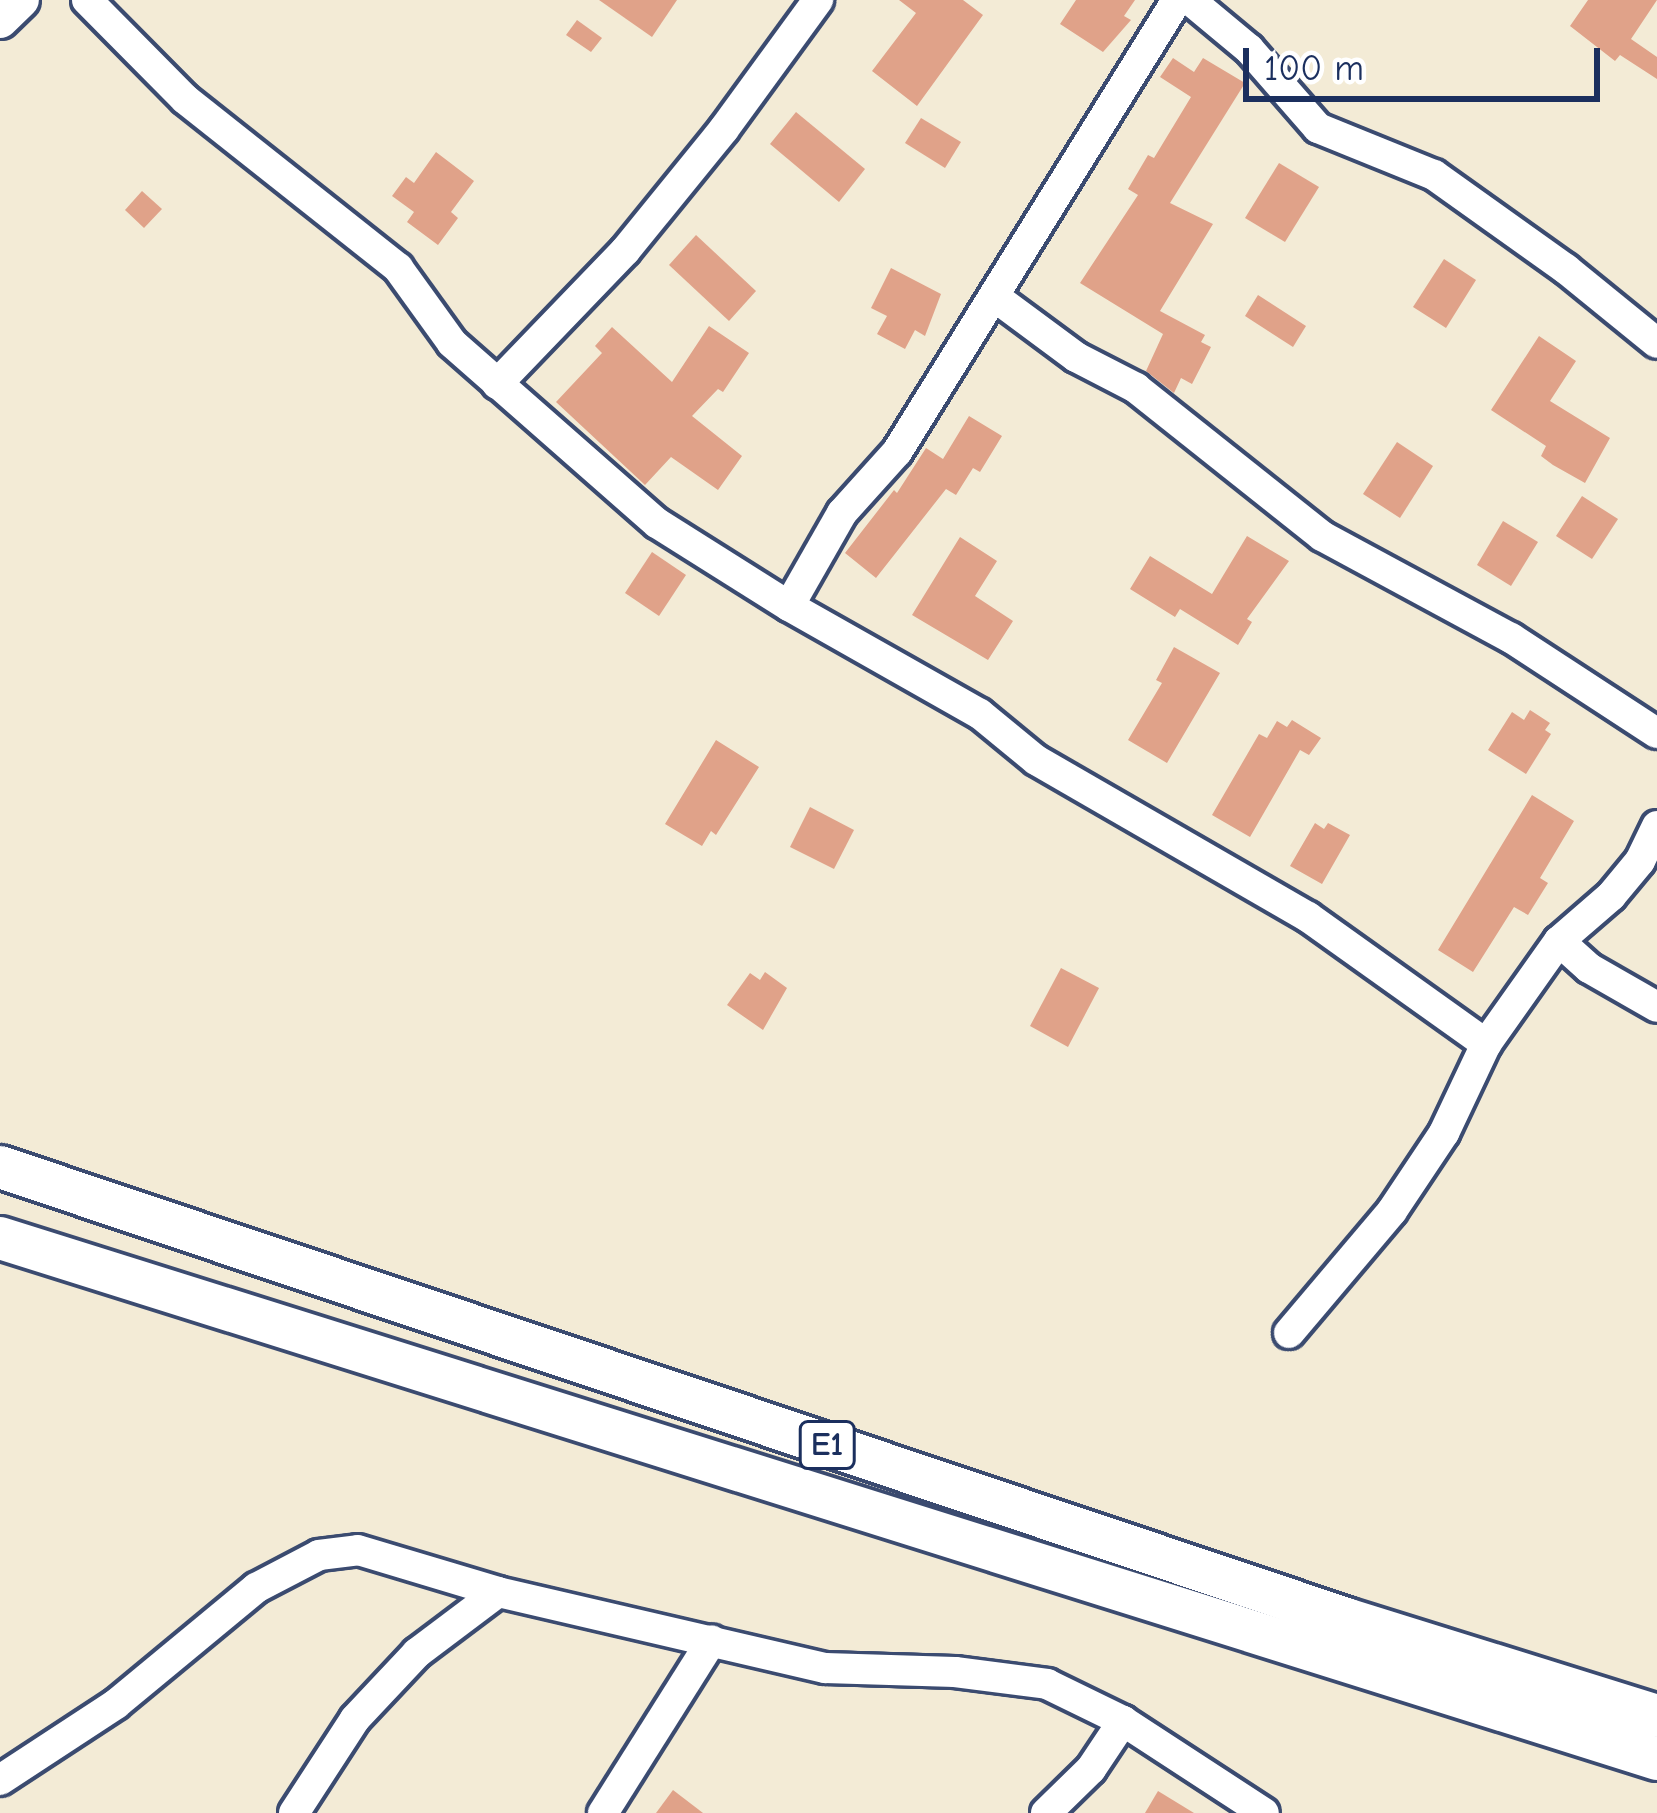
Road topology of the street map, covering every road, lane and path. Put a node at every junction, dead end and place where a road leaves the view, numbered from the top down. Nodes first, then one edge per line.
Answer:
1 (21, 0) edge
2 (87, 0) edge
3 (818, 0) edge
4 (1178, 0) edge
5 (1190, 0) edge
6 (0, 20) edge
7 (995, 297) junction
8 (1657, 344) edge
9 (496, 384) junction
10 (789, 606) junction
11 (1657, 733) edge
12 (1657, 826) edge
13 (1559, 941) junction
14 (1657, 1007) edge
15 (1486, 1044) junction
16 (0, 1167) edge
17 (0, 1238) edge
18 (1289, 1333) dead end
19 (498, 1592) junction
20 (712, 1640) junction
21 (1657, 1716) edge
22 (1124, 1721) junction
23 (1657, 1760) edge
24 (0, 1780) edge
25 (294, 1813) edge
26 (603, 1813) edge
27 (1046, 1813) edge
28 (1264, 1813) edge

1 - 6 main road
2 - 9 street
3 - 9 street
4 - 7 street
5 - 8 street
7 - 10 street
7 - 11 street
9 - 10 street
10 - 15 street
12 - 13 street
13 - 14 street
13 - 15 street
15 - 18 street
16 - 21 highway, E1
17 - 23 highway, E1
19 - 20 street
19 - 24 street
19 - 25 street
20 - 22 street
20 - 26 street
22 - 27 street
22 - 28 street

